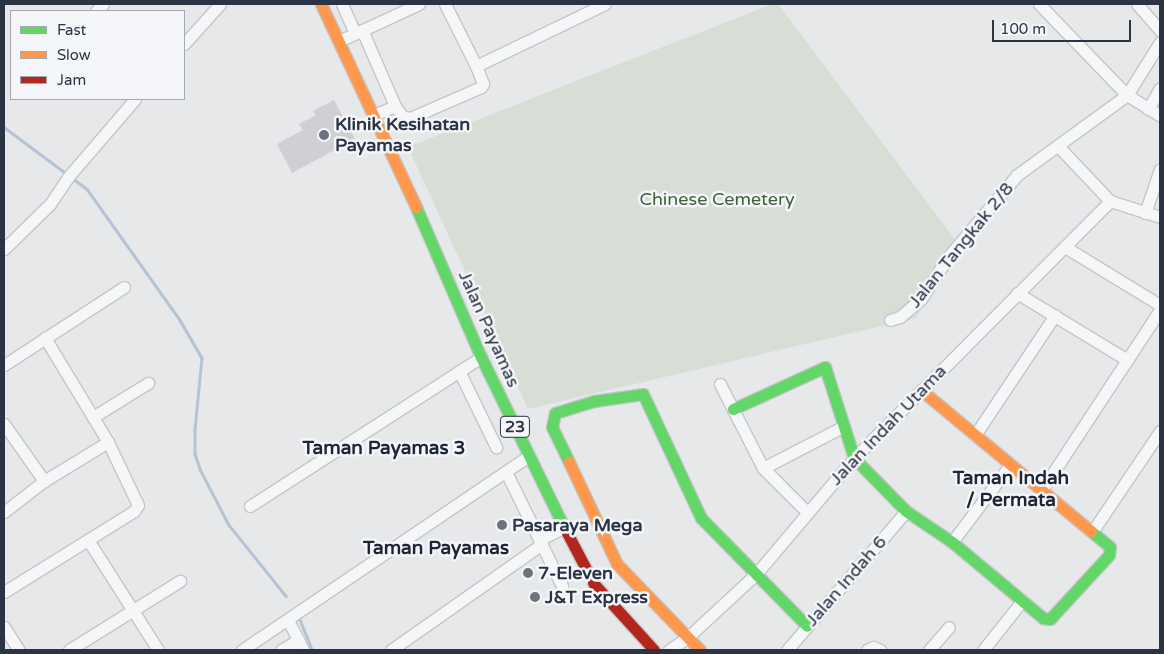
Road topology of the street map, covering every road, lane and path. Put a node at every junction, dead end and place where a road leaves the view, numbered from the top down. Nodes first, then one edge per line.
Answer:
1 (321, 4) edge
2 (342, 4) edge
3 (418, 4) edge
4 (445, 4) edge
5 (605, 4) edge
6 (1040, 4) edge
7 (1137, 4) edge
8 (217, 5) edge
9 (1160, 30) edge
10 (359, 32) junction
11 (339, 41) junction
12 (1160, 42) edge
13 (185, 43) edge
14 (476, 66) junction
15 (1160, 88) edge
16 (1127, 96) junction
17 (134, 100) edge
18 (395, 106) junction
19 (1148, 109) junction
20 (374, 116) junction
21 (1160, 116) edge
22 (1058, 146) junction
23 (1160, 168) edge
24 (1110, 202) junction
25 (1146, 213) junction
26 (1160, 217) edge
27 (1065, 247) junction
28 (4, 249) edge
29 (124, 287) dead end
30 (1017, 293) junction
31 (1160, 305) edge
32 (1160, 310) edge
33 (1055, 315) junction
34 (890, 320) dead end
35 (45, 338) junction
36 (481, 357) junction
37 (1127, 360) junction
38 (4, 365) edge
39 (459, 371) junction
40 (148, 383) dead end
41 (720, 384) dead end
42 (921, 390) junction
43 (733, 409) junction
44 (93, 417) junction
45 (4, 424) edge
46 (842, 427) junction
47 (1160, 430) edge
48 (975, 436) junction
49 (108, 442) junction
50 (496, 446) dead end
51 (530, 456) junction
52 (854, 458) junction
53 (1010, 465) junction
54 (763, 468) junction
55 (506, 472) junction
56 (44, 481) junction
57 (1041, 491) junction
58 (250, 506) dead end
59 (906, 511) junction
60 (4, 512) edge
61 (807, 512) junction
62 (564, 526) junction
63 (1092, 532) junction
64 (88, 540) junction
65 (541, 542) junction
66 (952, 542) junction
67 (756, 574) junction
68 (180, 581) dead end
69 (562, 586) dead end
70 (4, 592) edge
71 (1022, 601) junction
72 (133, 610) junction
73 (288, 620) junction
74 (807, 626) junction
75 (949, 626) dead end
76 (4, 627) edge
77 (688, 638) junction
78 (300, 645) edge
79 (19, 650) edge
80 (69, 650) edge
81 (158, 650) edge
82 (242, 650) edge
83 (281, 650) edge
84 (391, 650) edge
85 (654, 650) edge
86 (669, 650) edge
87 (700, 650) edge
88 (787, 650) edge
89 (867, 650) edge
90 (880, 650) edge
91 (929, 650) edge
92 (983, 650) edge

1 - 11 main road, Jalan Payamas / 23
2 - 10 street
3 - 10 street
4 - 14 street
5 - 14 street
6 - 16 street
7 - 9 street
8 - 13 street
10 - 11 street
10 - 18 street
11 - 20 main road, Jalan Payamas / 23
12 - 16 street
14 - 18 street
15 - 19 street
16 - 19 street
16 - 22 street, Jalan Tangkak 2/8
17 - 28 street
18 - 20 street
19 - 21 street
20 - 36 main road, Jalan Payamas / 23
22 - 24 street
22 - 34 street, Jalan Tangkak 2/8
23 - 25 street
24 - 25 street
24 - 27 street, Jalan Indah Utama
25 - 26 street
27 - 30 street, Jalan Indah Utama
27 - 31 street
29 - 35 street
30 - 33 street
30 - 42 street, Jalan Indah Utama
32 - 37 street
33 - 37 street
33 - 48 street
35 - 38 street
35 - 44 street
36 - 39 street
36 - 51 main road, Jalan Payamas / 23
37 - 57 street
39 - 50 street
39 - 58 street
40 - 44 street
41 - 43 street
42 - 48 main road
42 - 52 street, Jalan Indah Utama
43 - 46 main road
43 - 54 street
44 - 49 street
45 - 56 street
46 - 52 main road
46 - 54 street
47 - 63 street
48 - 53 main road
49 - 56 street
49 - 64 street
51 - 55 street
51 - 62 main road, Jalan Payamas / 23
52 - 59 main road
52 - 61 street, Jalan Indah Utama
53 - 57 main road
53 - 66 street
54 - 61 street
55 - 65 street
55 - 73 street
56 - 60 street
57 - 63 main road
59 - 66 main road
59 - 74 street, Jalan Indah 6
61 - 67 street, Jalan Indah Utama
62 - 65 street
62 - 85 main road, Jalan Payamas / 23
63 - 71 main road
64 - 70 street
64 - 72 street
65 - 69 street
65 - 84 street
66 - 71 main road
67 - 74 main road
67 - 77 street, Jalan Indah Utama
67 - 77 main road
68 - 72 street
71 - 92 street
72 - 80 street
72 - 81 street
73 - 78 street
73 - 82 street
74 - 88 street, Jalan Indah 6
75 - 91 street
76 - 79 street
77 - 86 street, Jalan Indah Utama
77 - 87 main road
78 - 83 street
89 - 90 street

